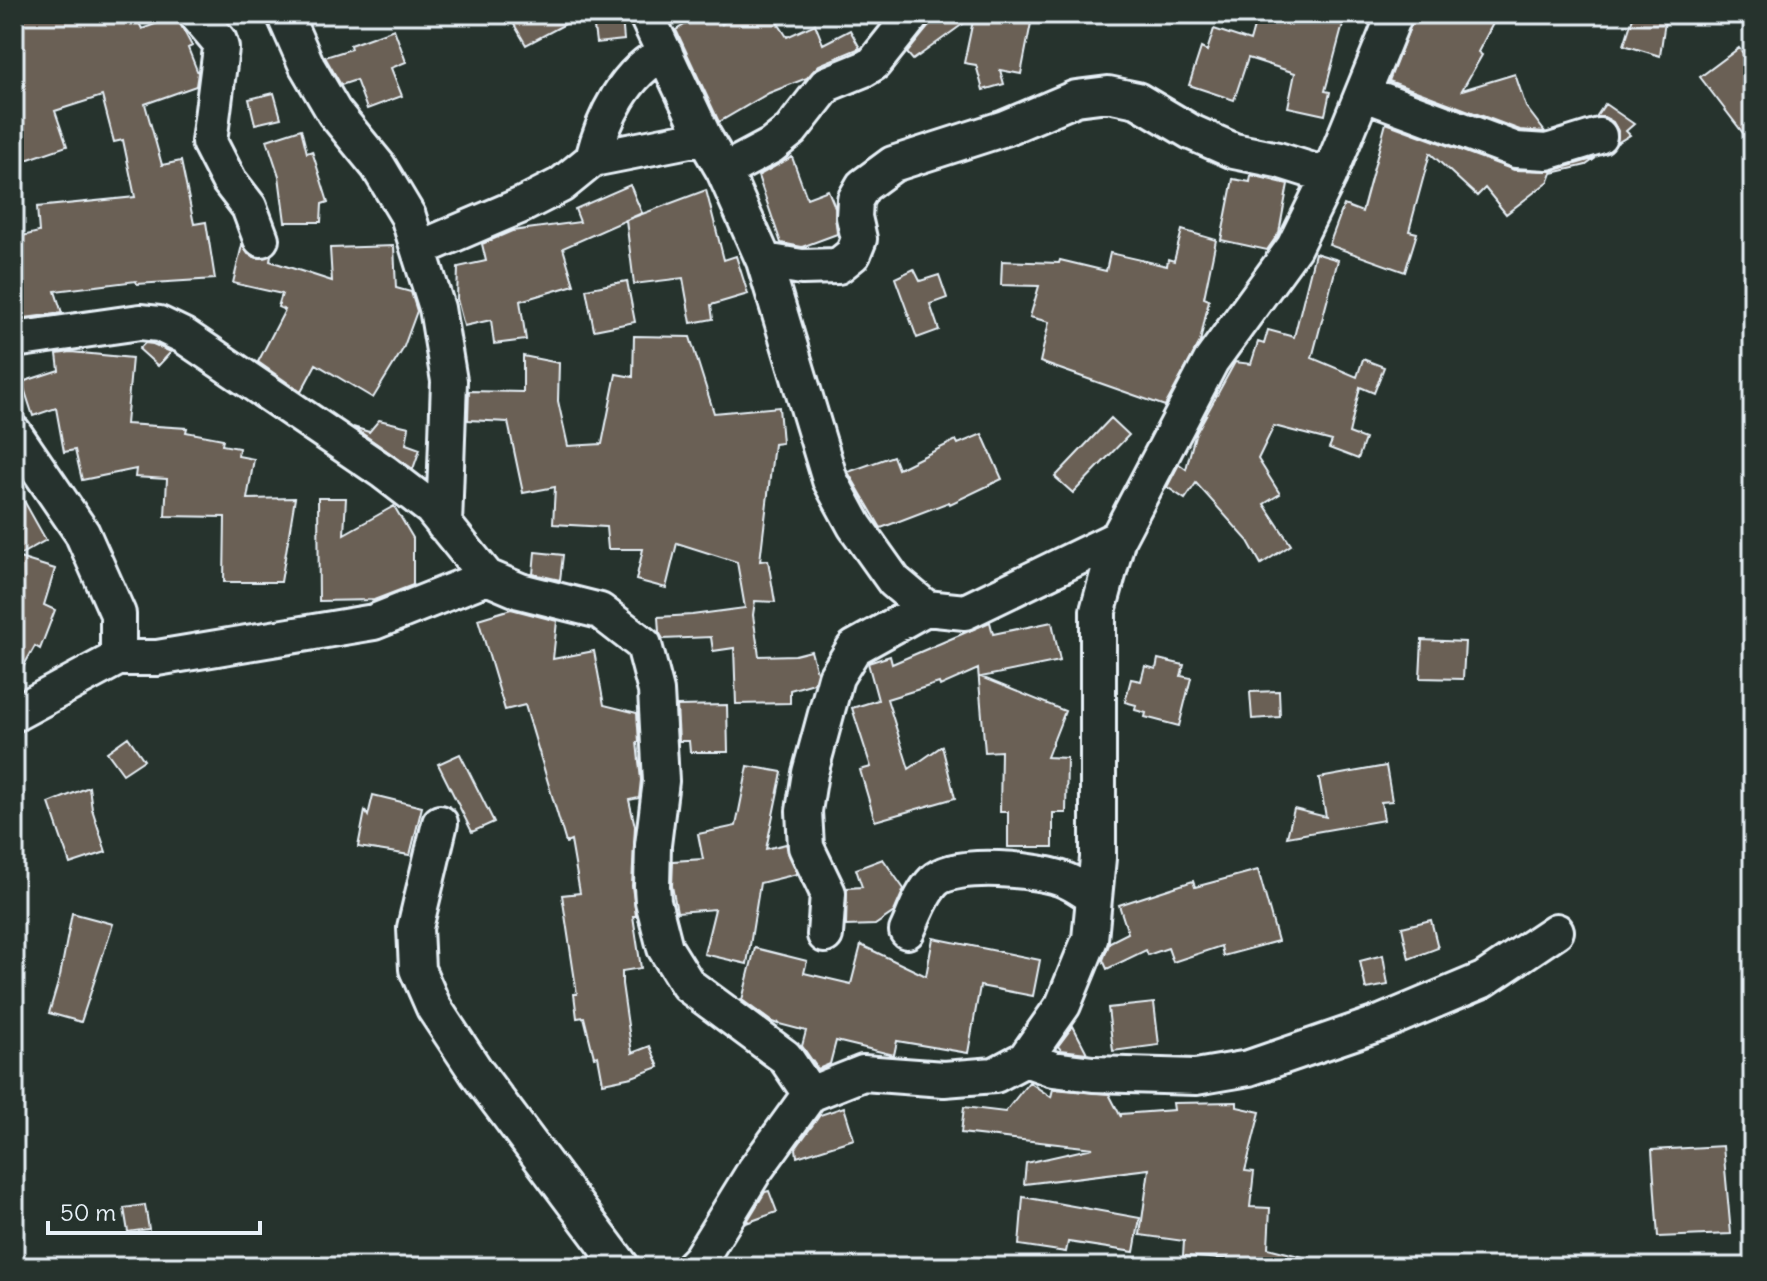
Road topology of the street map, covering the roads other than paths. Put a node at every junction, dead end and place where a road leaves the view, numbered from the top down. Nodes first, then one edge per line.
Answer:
1 (196, 14) edge
2 (284, 14) edge
3 (646, 14) edge
4 (913, 14) edge
5 (1395, 14) edge
6 (665, 53) junction
7 (1363, 93) junction
8 (1599, 136) dead end
9 (704, 137) junction
10 (593, 159) junction
11 (724, 171) junction
12 (1329, 176) junction
13 (261, 239) dead end
14 (419, 249) junction
15 (764, 261) junction
16 (14, 340) edge
17 (14, 435) edge
18 (444, 525) junction
19 (1118, 538) junction
20 (487, 577) junction
21 (926, 608) junction
22 (118, 658) junction
23 (14, 714) edge
24 (440, 823) dead end
25 (1094, 897) junction
26 (907, 931) dead end
27 (1556, 931) dead end
28 (825, 935) dead end
29 (1025, 1059) junction
30 (810, 1094) junction
31 (622, 1267) edge
32 (692, 1267) edge

1 - 13 street
2 - 14 street
3 - 6 street
4 - 11 street
5 - 7 street
6 - 9 street
6 - 10 street
7 - 8 street
7 - 12 street
9 - 10 street
9 - 11 street
10 - 14 street
11 - 15 street
12 - 15 street
12 - 19 street
14 - 18 street
15 - 21 street
16 - 18 street
17 - 22 street
18 - 20 street
19 - 21 street
19 - 25 street
20 - 22 street
20 - 30 street
21 - 28 street
22 - 23 street
24 - 31 street
25 - 26 street
25 - 29 street
27 - 29 street
29 - 30 street
30 - 32 street

